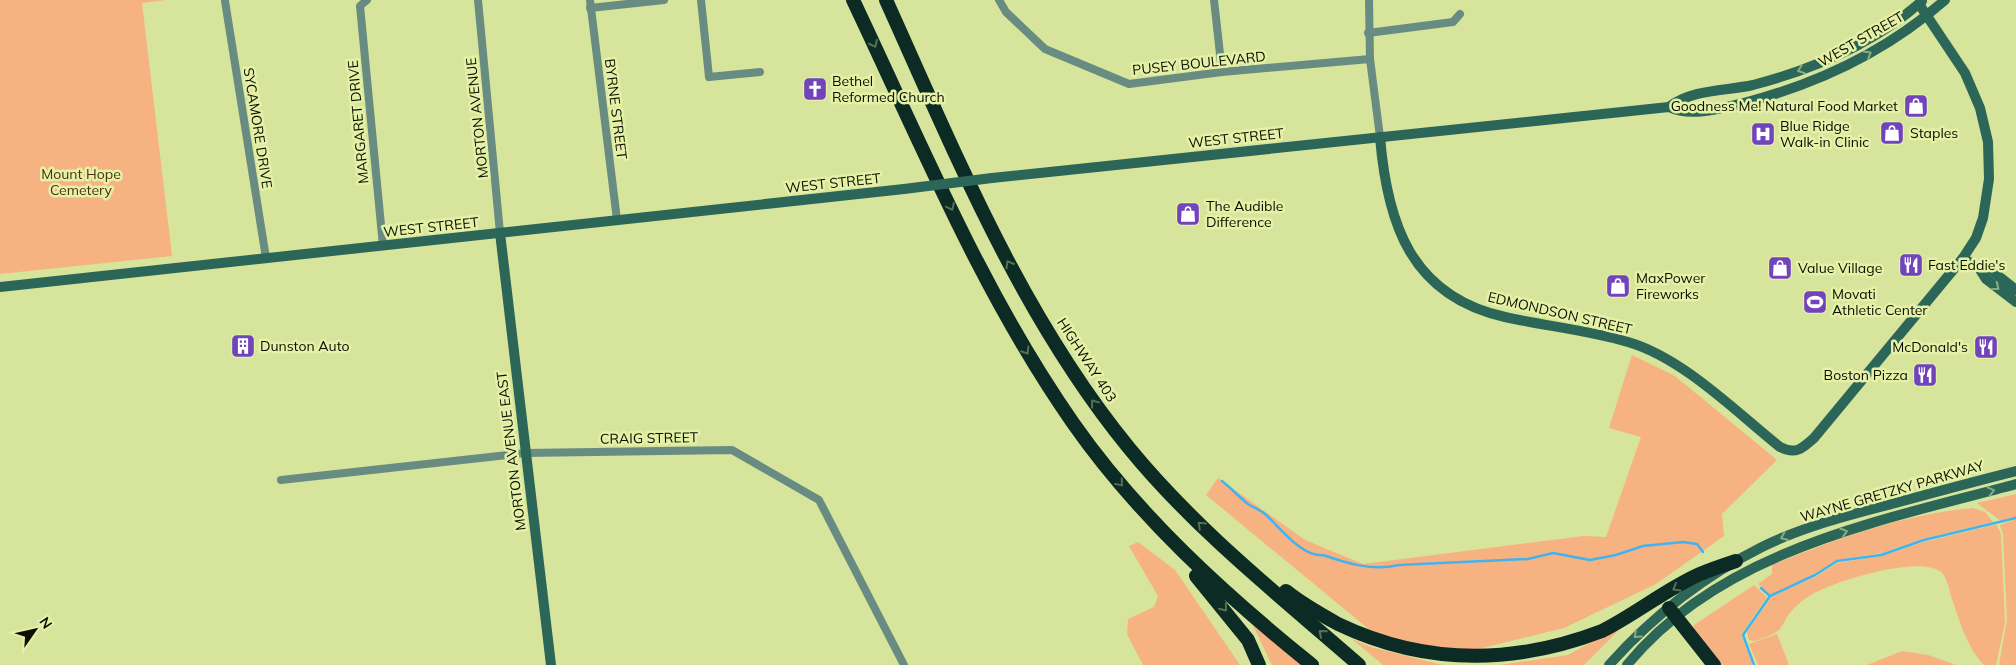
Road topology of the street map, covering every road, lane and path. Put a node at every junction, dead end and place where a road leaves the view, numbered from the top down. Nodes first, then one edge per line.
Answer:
1 (367, 0) edge
2 (478, 0) edge
3 (664, 0) edge
4 (701, 0) edge
5 (853, 0) edge
6 (886, 0) edge
7 (999, 0) edge
8 (1214, 0) edge
9 (1369, 0) edge
10 (1945, 0) edge
11 (225, 1) edge
12 (1921, 2) edge
13 (590, 4) edge
14 (1460, 14) dead end
15 (1927, 16) junction
16 (1368, 33) junction
17 (1370, 59) junction
18 (760, 72) dead end
19 (1222, 72) junction
20 (1670, 106) junction
21 (1380, 137) junction
22 (617, 220) junction
23 (500, 233) junction
24 (383, 246) junction
25 (266, 258) junction
26 (1963, 258) junction
27 (1979, 268) junction
28 (0, 287) edge
29 (2016, 290) edge
30 (2016, 302) edge
31 (525, 453) junction
32 (2016, 471) edge
33 (281, 480) dead end
34 (2016, 484) edge
35 (1217, 540) junction
36 (1174, 542) junction
37 (1736, 561) junction
38 (1672, 612) junction
39 (551, 665) edge
40 (904, 665) edge
41 (1259, 665) edge
42 (1312, 665) edge
43 (1359, 665) edge
44 (1610, 665) edge
45 (1627, 665) edge
46 (1714, 665) edge

1 - 24 street, MARGARET DRIVE
2 - 23 street, MORTON AVENUE
3 - 13 street
4 - 18 street
5 -> 36 highway
35 -> 6 highway, HIGHWAY 403
7 - 19 street, PUSEY BOULEVARD
8 - 19 street
9 - 16 street
10 - 15 main road, WEST STREET
11 - 25 street, SYCAMORE DRIVE
12 - 15 main road, EDMONDSON STREET
12 -> 20 main road, WEST STREET
13 - 22 street, BYRNE STREET
14 - 16 street
20 -> 15 main road, WEST STREET
15 - 26 main road, EDMONDSON STREET
16 - 17 street
17 - 19 street, PUSEY BOULEVARD
17 - 21 street
20 - 21 main road, WEST STREET
21 - 22 main road, WEST STREET, bridge
21 - 26 main road, EDMONDSON STREET
22 - 23 main road, WEST STREET
23 - 24 main road, WEST STREET
23 - 31 main road, MORTON AVENUE EAST
24 - 25 main road, WEST STREET
25 - 28 main road, WEST STREET
26 - 27 main road
27 - 29 main road
27 -> 30 main road
31 - 33 street, CRAIG STREET
31 - 39 main road, MORTON AVENUE EAST
31 - 40 street, CRAIG STREET
32 -> 37 main road, WAYNE GRETZKY PARKWAY
38 -> 34 main road, WAYNE GRETZKY PARKWAY
37 -> 35 highway
43 -> 35 highway, HIGHWAY 403
36 -> 41 highway
36 - 42 highway
37 - 38 main road, WAYNE GRETZKY PARKWAY
38 -> 44 main road, WAYNE GRETZKY PARKWAY
38 - 45 main road, WAYNE GRETZKY PARKWAY
38 - 46 highway

